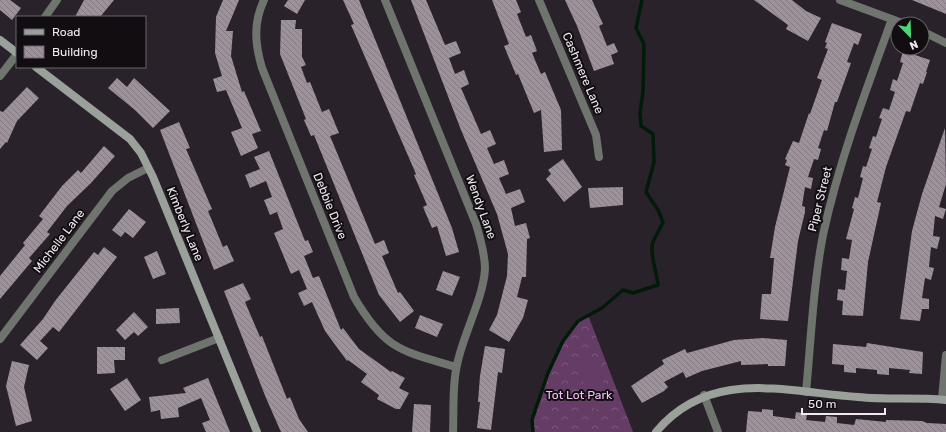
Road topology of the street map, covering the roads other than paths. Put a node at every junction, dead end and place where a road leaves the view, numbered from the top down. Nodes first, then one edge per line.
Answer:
1 (58, 0) edge
2 (264, 0) edge
3 (385, 0) edge
4 (539, 0) edge
5 (840, 0) edge
6 (46, 16) edge
7 (890, 18) edge
8 (890, 25) edge
9 (930, 35) edge
10 (0, 40) edge
11 (946, 43) edge
12 (16, 52) edge
13 (16, 54) edge
14 (37, 68) edge
15 (0, 76) edge
16 (599, 157) dead end
17 (148, 168) junction
18 (219, 338) junction
19 (0, 340) edge
20 (946, 355) edge
21 (162, 360) dead end
22 (456, 367) junction
23 (806, 392) junction
24 (704, 396) junction
25 (944, 400) edge
26 (257, 432) edge
27 (453, 432) edge
28 (656, 432) edge
29 (718, 432) edge

1 - 6 street
2 - 22 street, Debbie Drive
3 - 22 street, Wendy Lane
4 - 16 street, Cashmere Lane
5 - 7 street
8 - 23 street, Piper Street
9 - 11 street
10 - 12 street
13 - 15 street
14 - 17 street, Kimberly Lane
17 - 18 street, Kimberly Lane
17 - 19 street, Michelle Lane
18 - 21 street
18 - 26 street, Kimberly Lane
20 - 25 street
22 - 27 street, Wendy Lane
23 - 24 street
23 - 25 street
24 - 28 street
24 - 29 street

